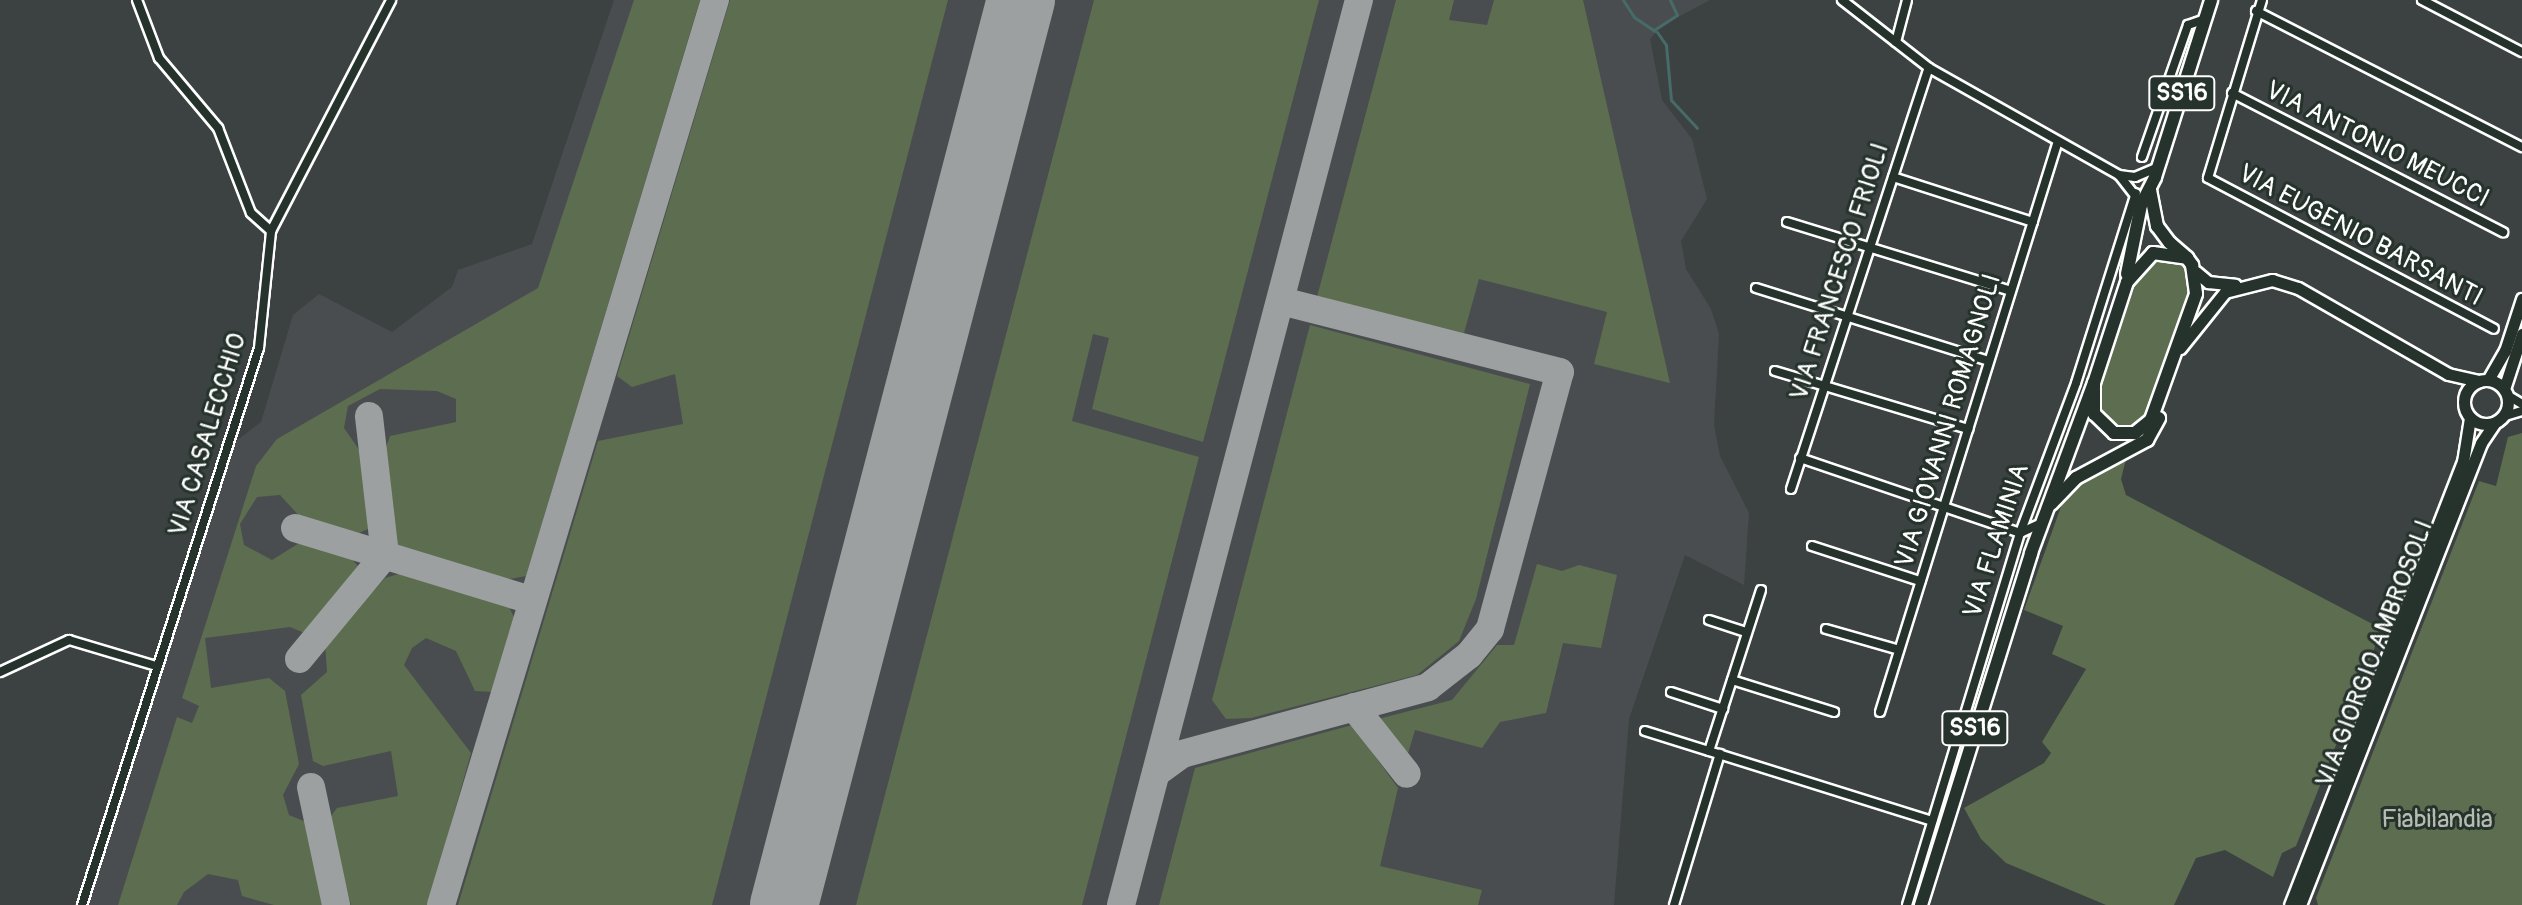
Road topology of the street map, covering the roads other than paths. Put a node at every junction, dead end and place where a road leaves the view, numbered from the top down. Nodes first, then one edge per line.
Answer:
1 (137, 0) edge
2 (391, 0) edge
3 (1842, 0) edge
4 (1907, 0) edge
5 (2211, 0) edge
6 (2262, 0) edge
7 (2422, 0) edge
8 (2256, 11) junction
9 (2205, 19) junction
10 (1896, 42) junction
11 (2522, 52) edge
12 (1929, 68) junction
13 (2232, 93) junction
14 (2058, 141) junction
15 (2522, 147) edge
16 (2142, 157) dead end
17 (2158, 167) junction
18 (2119, 175) junction
19 (1893, 177) junction
20 (2150, 190) junction
21 (2136, 201) junction
22 (1787, 222) dead end
23 (2033, 222) junction
24 (271, 231) junction
25 (2503, 232) dead end
26 (1869, 247) junction
27 (2187, 258) junction
28 (2196, 272) junction
29 (2127, 282) junction
30 (2240, 285) junction
31 (1756, 288) dead end
32 (2011, 291) junction
33 (2522, 299) edge
34 (1847, 317) junction
35 (2494, 329) dead end
36 (2522, 334) edge
37 (2179, 348) junction
38 (1989, 361) junction
39 (1775, 371) dead end
40 (2448, 374) junction
41 (2484, 380) junction
42 (2094, 383) junction
43 (1824, 386) junction
44 (2164, 391) junction
45 (2505, 392) junction
46 (2464, 400) junction
47 (2522, 404) edge
48 (2522, 411) edge
49 (2470, 418) junction
50 (2498, 420) junction
51 (1968, 429) junction
52 (1800, 458) junction
53 (1791, 489) dead end
54 (1943, 507) junction
55 (2046, 510) junction
56 (2041, 523) junction
57 (2020, 533) junction
58 (1812, 546) dead end
59 (1920, 581) junction
60 (1761, 590) dead end
61 (1709, 620) dead end
62 (1826, 629) dead end
63 (1747, 632) junction
64 (1899, 650) junction
65 (156, 666) junction
66 (0, 672) edge
67 (1732, 680) junction
68 (1671, 692) dead end
69 (1723, 709) junction
70 (1834, 712) dead end
71 (1880, 712) dead end
72 (1645, 731) dead end
73 (1709, 751) junction
74 (1720, 754) junction
75 (1932, 821) junction
76 (82, 905) edge
77 (1674, 905) edge
78 (1907, 905) edge
79 (1921, 905) edge
80 (2290, 905) edge
81 (2300, 905) edge

1 - 24 street
2 - 24 street, VIA CASALECCHIO
3 - 10 street
4 - 10 street
5 - 9 main road, VIA FLAMINIA / SS16
6 - 8 street
7 - 11 street
8 - 13 street
8 - 15 street
9 - 16 street, VIA FLAMINIA
9 - 17 main road, VIA FLAMINIA / SS16
10 - 12 street
12 - 14 street
12 - 19 street, VIA FRANCESCO FRIOLI
13 - 25 street, VIA ANTONIO MEUCCI
13 - 35 street, VIA EUGENIO BARSANTI
14 - 18 street
14 - 23 street, VIA GIOVANNI ROMAGNOLI
17 - 18 street
17 - 20 main road, VIA FLAMINIA / SS16
18 - 21 street
19 - 23 street
19 - 26 street, VIA FRANCESCO FRIOLI
20 - 21 main road, VIA FLAMINIA / SS16
20 - 27 main road
21 - 29 main road, VIA FLAMINIA / SS16
21 - 57 street, VIA FLAMINIA
22 - 26 street
23 - 32 street, VIA GIOVANNI ROMAGNOLI
24 - 65 street, VIA CASALECCHIO
26 - 32 street
26 - 34 street, VIA FRANCESCO FRIOLI
27 - 28 main road
27 - 29 main road, VIA FLAMINIA / SS16
28 - 30 main road
28 - 37 main road, VIA FLAMINIA / SS16
29 - 42 main road, VIA FLAMINIA / SS16
30 - 37 main road
30 - 40 main road
31 - 34 street
32 - 38 street, VIA GIOVANNI ROMAGNOLI
33 - 41 main road
34 - 38 street
34 - 43 street, VIA FRANCESCO FRIOLI
36 - 45 main road
37 - 44 main road, VIA FLAMINIA / SS16
38 - 51 street, VIA GIOVANNI ROMAGNOLI
39 - 43 street
40 - 41 main road
40 - 46 main road
41 - 45 main road
41 - 46 main road
42 - 44 main road, VIA FLAMINIA / SS16
42 - 55 main road, VIA FLAMINIA / SS16
43 - 51 street
43 - 52 street, VIA FRANCESCO FRIOLI
44 - 55 main road, VIA FLAMINIA / SS16
45 - 47 street
45 - 50 main road, VIA GIORGIO AMBROSOLI
46 - 49 main road
48 - 50 street
49 - 50 main road
49 - 80 main road, VIA GIORGIO AMBROSOLI
50 - 81 main road, VIA GIORGIO AMBROSOLI
51 - 54 street, VIA GIOVANNI ROMAGNOLI
52 - 53 street, VIA FRANCESCO FRIOLI
52 - 54 street
54 - 57 street
54 - 59 street, VIA GIOVANNI ROMAGNOLI
55 - 56 main road, VIA FLAMINIA / SS16
56 - 57 street
56 - 79 main road, VIA FLAMINIA / SS16
57 - 75 street, VIA FLAMINIA
58 - 59 street
59 - 64 street, VIA GIOVANNI ROMAGNOLI
60 - 63 street
61 - 63 street
62 - 64 street
63 - 67 street
64 - 71 street, VIA GIOVANNI ROMAGNOLI
65 - 66 street
65 - 76 street, VIA CASALECCHIO
67 - 69 street
67 - 70 street
68 - 69 street
69 - 73 street
72 - 73 street
73 - 74 street
74 - 75 street
74 - 77 street
75 - 78 street, VIA FLAMINIA

